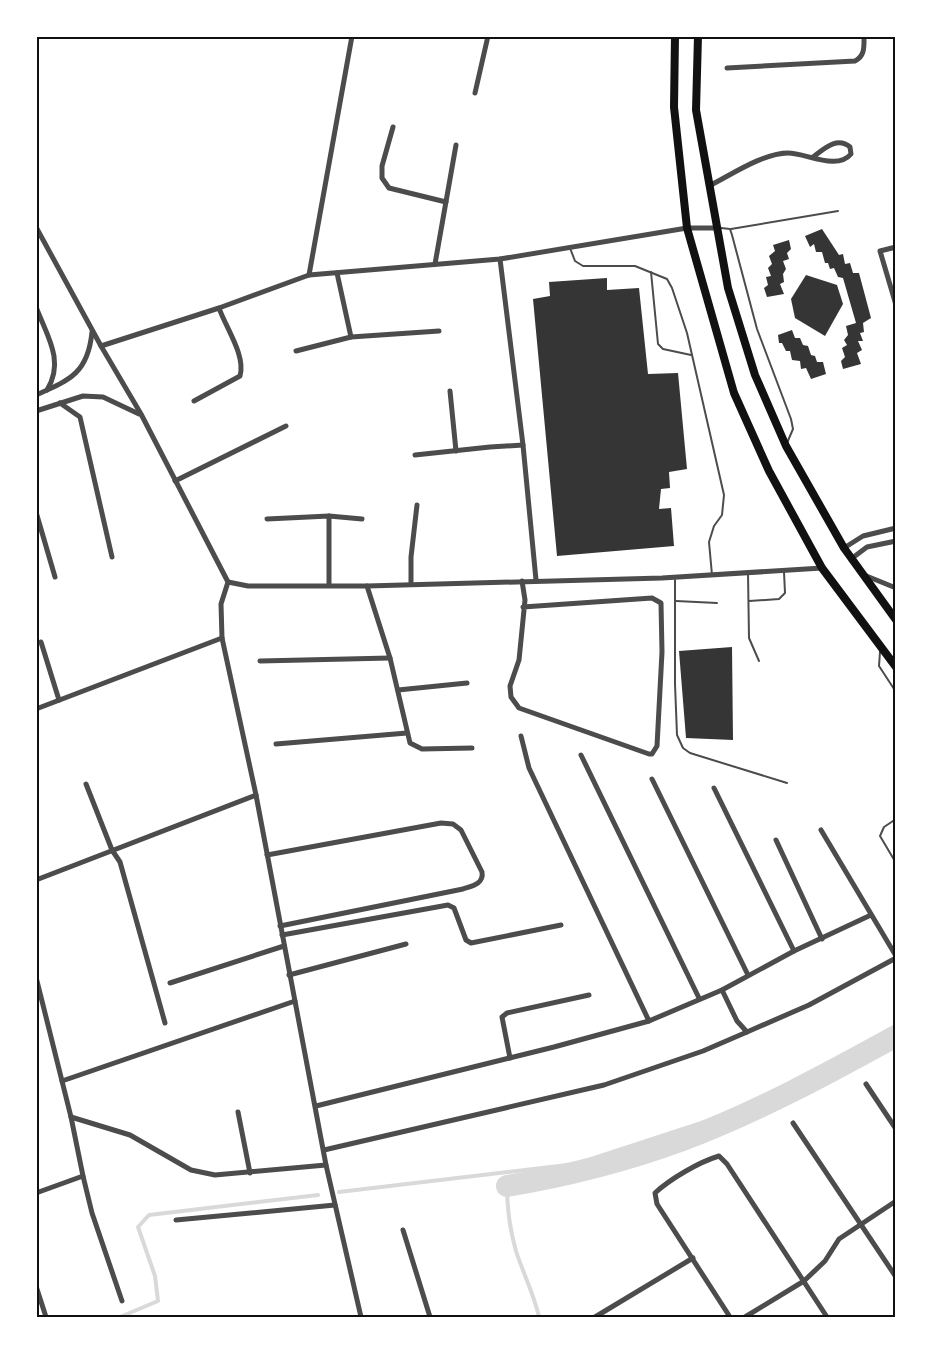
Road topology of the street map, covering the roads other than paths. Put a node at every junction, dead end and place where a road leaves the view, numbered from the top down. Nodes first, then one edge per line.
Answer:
1 (352, 36) edge
2 (488, 36) edge
3 (675, 36) edge
4 (698, 36) edge
5 (864, 36) edge
6 (728, 68) dead end
7 (475, 93) dead end
8 (393, 127) dead end
9 (456, 145) dead end
10 (813, 157) junction
11 (709, 186) junction
12 (446, 202) junction
13 (838, 211) dead end
14 (36, 227) edge
15 (687, 228) junction
16 (717, 228) junction
17 (730, 229) junction
18 (896, 247) edge
19 (570, 248) junction
20 (500, 259) junction
21 (435, 264) junction
22 (651, 272) junction
23 (337, 273) junction
24 (309, 275) junction
25 (896, 305) edge
26 (36, 307) edge
27 (219, 308) junction
28 (92, 331) junction
29 (439, 331) dead end
30 (351, 337) junction
31 (101, 346) junction
32 (296, 351) dead end
33 (691, 355) junction
34 (47, 390) junction
35 (450, 391) dead end
36 (36, 395) edge
37 (195, 401) dead end
38 (60, 403) junction
39 (36, 411) edge
40 (141, 414) junction
41 (286, 426) dead end
42 (523, 446) junction
43 (786, 446) junction
44 (456, 451) junction
45 (415, 455) dead end
46 (175, 481) junction
47 (417, 505) dead end
48 (36, 512) edge
49 (329, 516) junction
50 (267, 519) dead end
51 (362, 519) dead end
52 (896, 528) edge
53 (896, 541) edge
54 (844, 548) junction
55 (112, 557) dead end
56 (851, 559) junction
57 (822, 568) junction
58 (784, 571) junction
59 (748, 573) junction
60 (862, 574) junction
61 (712, 575) junction
62 (55, 577) dead end
63 (675, 577) junction
64 (537, 580) junction
65 (522, 581) junction
66 (228, 582) junction
67 (411, 584) junction
68 (329, 585) junction
69 (367, 586) junction
70 (896, 588) edge
71 (748, 601) junction
72 (676, 602) junction
73 (717, 603) dead end
74 (524, 607) junction
75 (896, 620) edge
76 (222, 638) junction
77 (41, 642) dead end
78 (880, 646) junction
79 (390, 658) junction
80 (260, 661) dead end
81 (759, 661) dead end
82 (896, 667) edge
83 (467, 683) dead end
84 (398, 690) junction
85 (896, 692) edge
86 (59, 700) junction
87 (36, 709) edge
88 (407, 733) junction
89 (521, 736) dead end
90 (276, 744) dead end
91 (472, 748) dead end
92 (582, 755) dead end
93 (652, 779) dead end
94 (787, 783) dead end
95 (86, 784) dead end
96 (714, 788) dead end
97 (256, 795) junction
98 (896, 819) edge
99 (822, 830) dead end
100 (776, 840) dead end
101 (112, 850) junction
102 (267, 855) junction
103 (896, 863) edge
104 (36, 880) edge
105 (871, 915) junction
106 (561, 925) dead end
107 (280, 926) junction
108 (282, 935) junction
109 (822, 939) junction
110 (406, 944) dead end
111 (284, 946) junction
112 (794, 951) junction
113 (896, 957) edge
114 (289, 975) junction
115 (748, 975) junction
116 (36, 977) edge
117 (170, 983) dead end
118 (722, 990) junction
119 (589, 994) dead end
120 (699, 998) junction
121 (295, 1001) junction
122 (649, 1021) junction
123 (165, 1023) dead end
124 (747, 1032) junction
125 (510, 1058) junction
126 (62, 1081) junction
127 (866, 1084) dead end
128 (316, 1106) junction
129 (238, 1112) dead end
130 (71, 1117) junction
131 (794, 1123) dead end
132 (896, 1129) edge
133 (324, 1150) junction
134 (326, 1165) junction
135 (250, 1173) junction
136 (83, 1176) junction
137 (36, 1193) edge
138 (896, 1201) edge
139 (335, 1205) junction
140 (176, 1220) dead end
141 (861, 1224) junction
142 (403, 1230) dead end
143 (693, 1258) junction
144 (896, 1277) edge
145 (804, 1281) junction
146 (36, 1286) edge
147 (122, 1301) dead end
148 (46, 1317) edge
149 (361, 1317) edge
150 (430, 1317) edge
151 (595, 1317) edge
152 (730, 1317) edge
153 (745, 1317) edge
154 (827, 1317) edge

1 - 24 street
2 - 7 street
3 - 15 main road
4 - 11 main road
5 - 6 street
8 - 12 street
9 - 12 street
10 - 10 street
10 - 11 street
11 - 16 main road
12 - 21 street
13 - 17 lane
14 - 28 street
15 - 16 street
15 - 19 street
15 - 57 main road
16 - 17 lane
16 - 43 main road
17 - 43 lane
18 - 25 street
19 - 20 street
19 - 22 lane
20 - 21 street
20 - 42 street
21 - 23 street
22 - 33 lane
22 - 33 lane
23 - 24 street
23 - 30 street
24 - 27 street
26 - 34 street
27 - 31 street
27 - 37 street
28 - 31 street
28 - 34 street
29 - 30 street
30 - 32 street
31 - 40 street
33 - 61 lane
34 - 36 street
35 - 44 street
38 - 39 street
38 - 40 street
38 - 55 street
40 - 46 street
41 - 46 street
42 - 44 street
42 - 64 street
43 - 54 main road
44 - 45 street
46 - 66 street
47 - 67 street
48 - 62 street
49 - 50 street
49 - 51 street
49 - 68 street
52 - 54 street
53 - 56 street
54 - 56 main road
56 - 60 main road
57 - 58 street
57 - 78 main road
58 - 59 street
58 - 71 lane
59 - 61 street
59 - 71 lane
60 - 70 street
60 - 75 main road
61 - 63 street
63 - 64 street
63 - 72 lane
64 - 65 street
65 - 67 street
65 - 74 street
66 - 68 street
66 - 76 street
67 - 69 street
68 - 69 street
69 - 79 street
71 - 81 lane
72 - 73 lane
72 - 94 lane
74 - 74 street
76 - 86 street
76 - 97 street
77 - 86 street
78 - 82 main road
78 - 85 lane
79 - 80 street
79 - 84 street
83 - 84 street
84 - 88 street
86 - 87 street
88 - 90 street
88 - 91 street
89 - 122 street
92 - 120 street
93 - 115 street
95 - 101 street
96 - 112 street
97 - 101 street
97 - 102 street
98 - 103 lane
99 - 105 street
100 - 109 street
101 - 104 street
101 - 123 street
102 - 107 street
102 - 107 street
105 - 109 street
105 - 113 street
106 - 108 street
107 - 108 street
108 - 111 street
109 - 112 street
110 - 114 street
111 - 114 street
111 - 117 street
112 - 115 street
113 - 124 street
114 - 121 street
115 - 118 street
116 - 126 street
118 - 120 street
118 - 124 street
119 - 125 street
120 - 122 street
121 - 126 street
121 - 128 street
122 - 125 street
124 - 133 street
125 - 128 street
126 - 130 street
127 - 132 street
128 - 133 street
129 - 135 street
130 - 135 street
130 - 136 street
131 - 141 street
133 - 134 street
134 - 135 street
134 - 139 street
136 - 137 street
136 - 147 street
138 - 141 street
139 - 140 street
139 - 149 street
141 - 144 street
141 - 145 street
142 - 150 street
143 - 145 street
143 - 151 street
143 - 152 street
145 - 153 street
145 - 154 street
146 - 148 street

